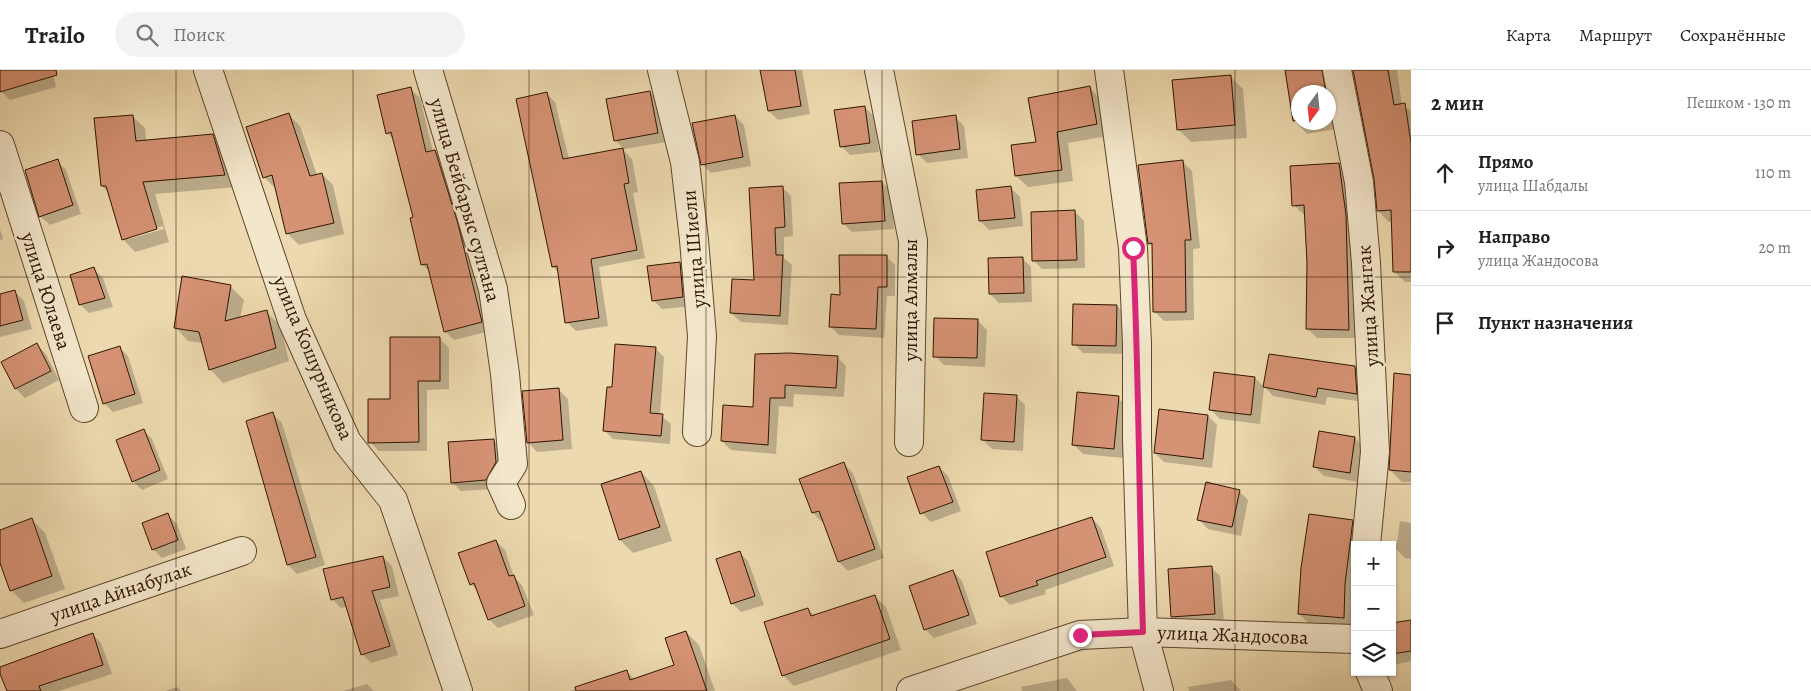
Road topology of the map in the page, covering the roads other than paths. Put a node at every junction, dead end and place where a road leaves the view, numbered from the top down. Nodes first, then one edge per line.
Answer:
1 (208, 70) edge
2 (428, 70) edge
3 (662, 70) edge
4 (879, 70) edge
5 (1108, 70) edge
6 (1337, 70) edge
7 (0, 145) edge
8 (84, 408) dead end
9 (696, 432) dead end
10 (909, 442) dead end
11 (511, 504) dead end
12 (1366, 541) edge
13 (242, 551) dead end
14 (1143, 632) junction
15 (0, 634) edge
16 (1351, 640) edge
17 (1372, 676) edge
18 (458, 691) edge
19 (911, 691) edge
20 (1159, 691) edge
21 (1378, 691) edge

1 - 18 street, улица Кошурникова
2 - 11 street, улица Бейбарыс султана
3 - 9 street, улица Шиели
4 - 10 street, улица Алмалы
5 - 14 street
6 - 12 street, улица Жангак
7 - 8 street, улица Юлаева
13 - 15 street, улица Айнабулак
14 - 16 street, улица Жандосова
14 - 19 street, улица Жандосова
14 - 20 street
17 - 21 street

